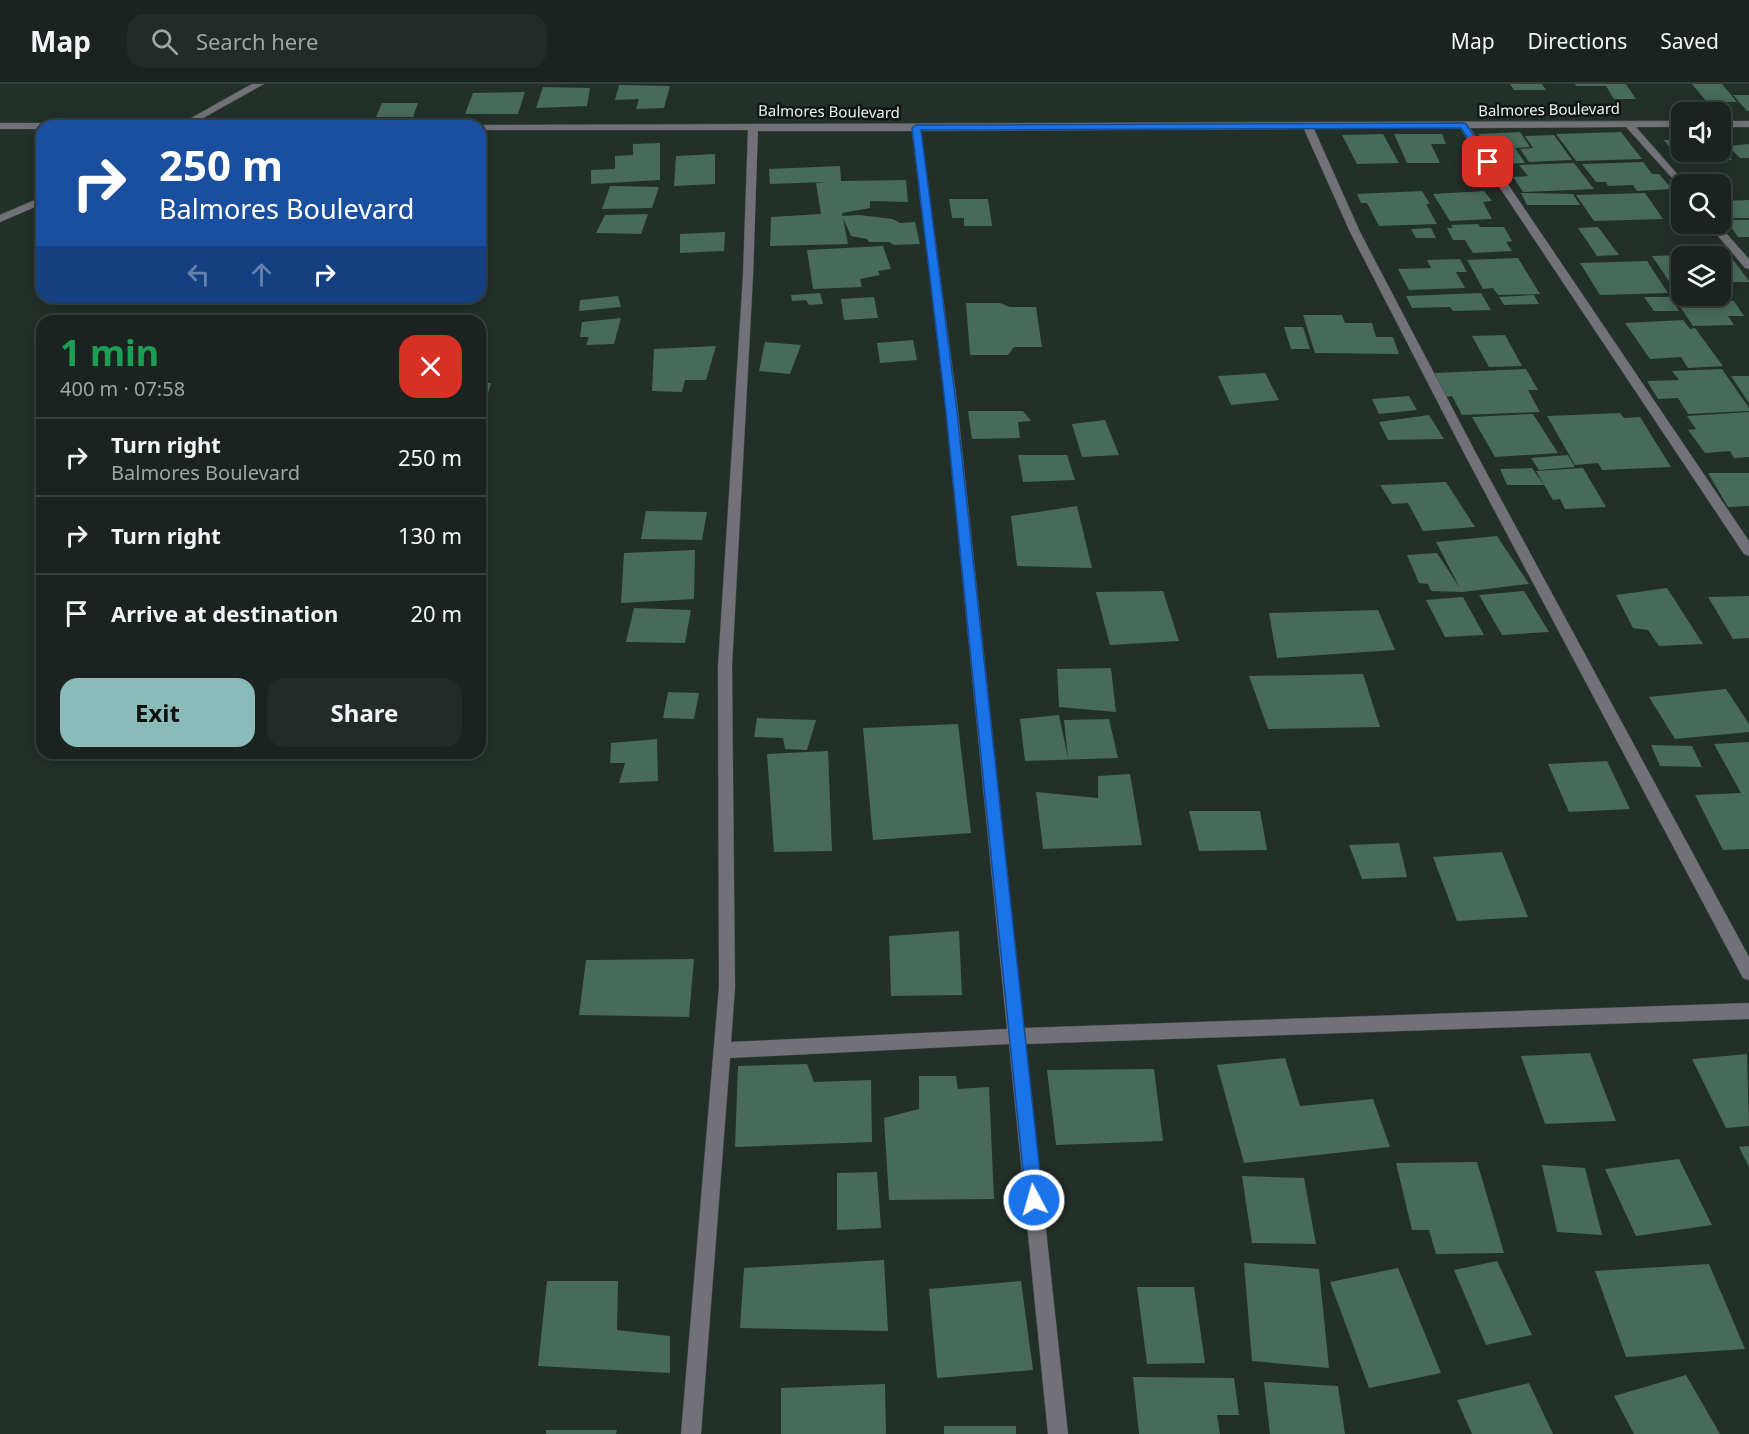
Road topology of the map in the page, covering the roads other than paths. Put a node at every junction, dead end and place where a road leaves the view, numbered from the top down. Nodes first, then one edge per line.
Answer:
1 (259, 84) edge
2 (193, 120) edge
3 (1628, 124) junction
4 (1671, 124) edge
5 (1731, 124) edge
6 (1749, 124) edge
7 (1307, 125) junction
8 (0, 126) edge
9 (36, 126) edge
10 (753, 126) junction
11 (1463, 126) junction
12 (486, 127) edge
13 (916, 128) junction
14 (1672, 174) edge
15 (36, 203) edge
16 (0, 219) edge
17 (1722, 234) edge
18 (1749, 266) edge
19 (1749, 550) edge
20 (1749, 973) edge
21 (1749, 1011) edge
22 (1017, 1036) junction
23 (723, 1050) junction
24 (691, 1434) edge
25 (1058, 1434) edge

1 - 2 street
3 - 4 street, Balmores Boulevard
3 - 11 street, Balmores Boulevard
3 - 14 street
5 - 6 street
7 - 11 street, Balmores Boulevard
7 - 13 street, Balmores Boulevard
7 - 20 street
8 - 9 street
10 - 12 street, Balmores Boulevard
10 - 13 street, Balmores Boulevard
10 - 23 street
11 - 19 street
13 - 22 street
15 - 16 street
17 - 18 street
21 - 22 street
22 - 23 street
22 - 25 street
23 - 24 street

